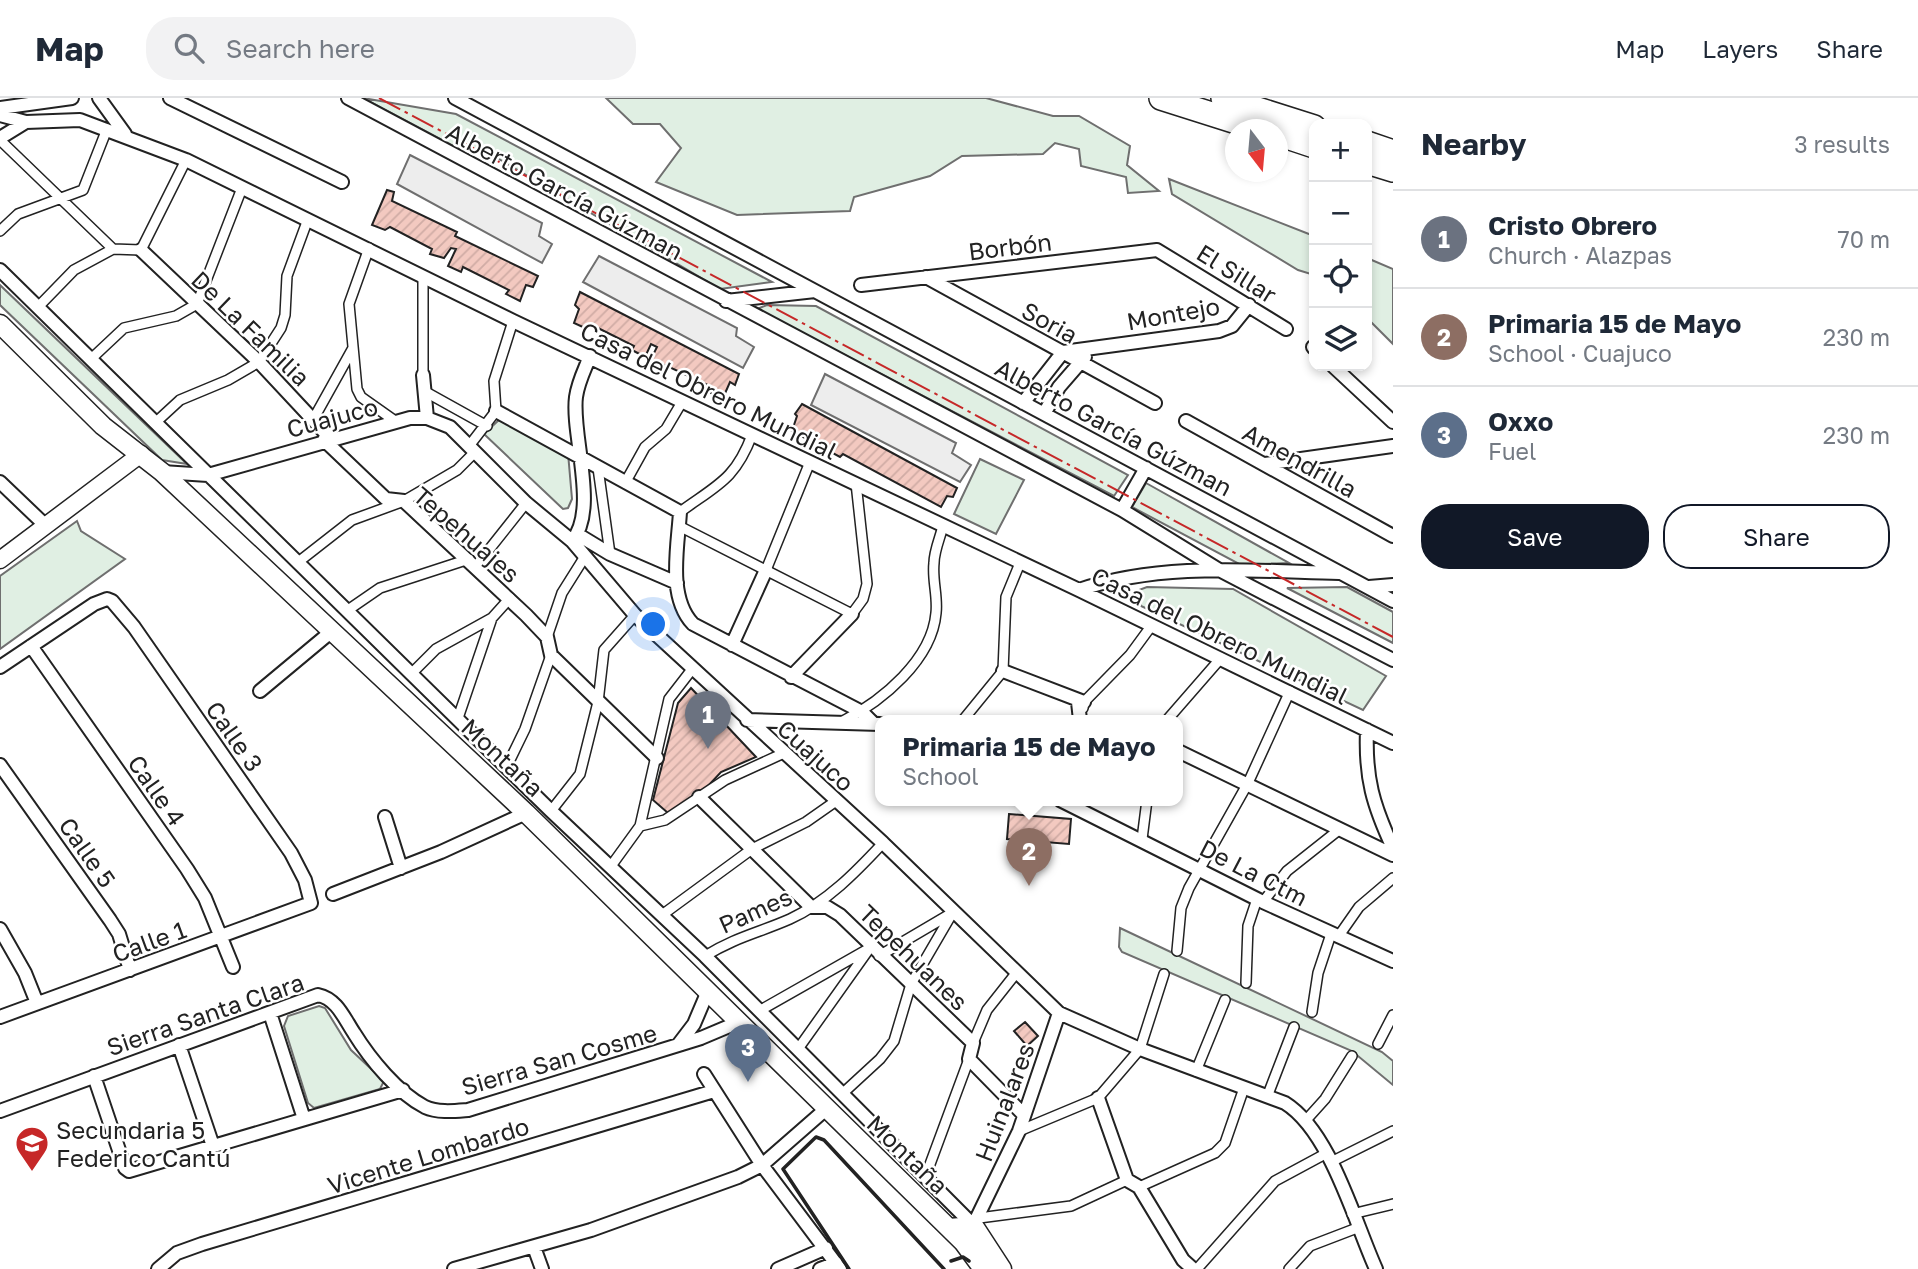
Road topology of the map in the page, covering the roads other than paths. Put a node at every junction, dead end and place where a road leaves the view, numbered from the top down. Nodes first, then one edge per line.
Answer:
1 (72, 98) edge
2 (99, 98) edge
3 (170, 98) edge
4 (348, 98) edge
5 (455, 98) edge
6 (1161, 98) edge
7 (1223, 98) edge
8 (0, 108) edge
9 (0, 115) edge
10 (1227, 119) edge
11 (26, 122) junction
12 (1309, 125) edge
13 (107, 129) junction
14 (125, 135) junction
15 (1288, 137) edge
16 (0, 139) edge
17 (1309, 144) edge
18 (1372, 145) edge
19 (1393, 152) edge
20 (186, 160) junction
21 (1372, 164) edge
22 (1393, 170) edge
23 (342, 182) dead end
24 (242, 188) junction
25 (64, 198) junction
26 (309, 219) junction
27 (0, 231) edge
28 (113, 248) junction
29 (369, 248) junction
30 (141, 250) junction
31 (1164, 251) joint
32 (0, 270) edge
33 (423, 276) junction
34 (925, 277) junction
35 (861, 285) dead end
36 (815, 291) junction
37 (726, 301) junction
38 (197, 304) junction
39 (1248, 305) junction
40 (38, 307) junction
41 (513, 321) junction
42 (0, 324) edge
43 (1286, 329) dead end
44 (354, 347) junction
45 (1095, 347) junction
46 (1063, 352) junction
47 (590, 356) junction
48 (92, 359) junction
49 (258, 362) junction
50 (1079, 362) junction
51 (1338, 371) edge
52 (423, 375) joint
53 (424, 391) junction
54 (682, 402) junction
55 (1023, 402) junction
56 (1155, 402) dead end
57 (496, 411) junction
58 (1044, 414) junction
59 (314, 418) junction
60 (427, 418) junction
61 (395, 421) junction
62 (1186, 421) dead end
63 (1393, 422) edge
64 (155, 423) junction
65 (487, 426) junction
66 (752, 435) junction
67 (327, 439) junction
68 (1393, 446) edge
69 (472, 449) junction
70 (141, 454) junction
71 (581, 458) junction
72 (810, 462) junction
73 (1265, 464) junction
74 (598, 468) junction
75 (1146, 468) junction
76 (162, 472) junction
77 (208, 475) junction
78 (0, 482) edge
79 (625, 483) junction
80 (856, 483) junction
81 (404, 501) junction
82 (526, 503) junction
83 (1122, 510) junction
84 (680, 512) junction
85 (46, 526) junction
86 (679, 526) junction
87 (943, 526) junction
88 (1393, 536) edge
89 (575, 538) junction
90 (610, 554) junction
91 (584, 558) junction
92 (0, 560) edge
93 (297, 563) junction
94 (472, 563) junction
95 (1020, 563) junction
96 (766, 570) junction
97 (1221, 571) junction
98 (1343, 573) junction
99 (677, 583) junction
100 (1393, 585) edge
101 (1367, 587) junction
102 (1079, 590) junction
103 (510, 598) junction
104 (1393, 601) edge
105 (348, 610) junction
106 (852, 614) junction
107 (635, 615) junction
108 (492, 618) junction
109 (1152, 625) junction
110 (332, 631) junction
111 (547, 637) junction
112 (732, 645) junction
113 (31, 646) junction
114 (551, 655) junction
115 (1220, 658) junction
116 (1393, 660) edge
117 (0, 667) edge
118 (693, 668) junction
119 (1003, 671) junction
120 (411, 674) junction
121 (791, 677) junction
122 (260, 691) dead end
123 (1290, 691) junction
124 (598, 702) junction
125 (1081, 702) junction
126 (862, 712) junction
127 (967, 715) edge
128 (1079, 715) edge
129 (1171, 715) edge
130 (458, 718) junction
131 (747, 720) junction
132 (843, 721) junction
133 (875, 722) edge
134 (875, 723) edge
135 (1367, 730) junction
136 (1393, 743) edge
137 (784, 753) junction
138 (1183, 753) edge
139 (657, 758) junction
140 (0, 765) edge
141 (507, 766) junction
142 (1248, 783) junction
143 (699, 797) junction
144 (836, 801) junction
145 (1084, 806) edge
146 (1146, 806) edge
147 (551, 811) junction
148 (526, 813) junction
149 (385, 817) dead end
150 (640, 826) junction
151 (1340, 829) junction
152 (573, 831) junction
153 (1142, 839) junction
154 (883, 843) junction
155 (559, 845) junction
156 (1393, 848) edge
157 (752, 849) junction
158 (1393, 855) edge
159 (611, 866) junction
160 (401, 868) junction
161 (1200, 869) junction
162 (1393, 878) edge
163 (333, 894) dead end
164 (1260, 900) junction
165 (311, 903) joint
166 (811, 907) junction
167 (953, 912) junction
168 (662, 915) junction
169 (0, 929) edge
170 (1335, 936) junction
171 (220, 938) junction
172 (1177, 951) dead end
173 (875, 952) junction
174 (705, 956) junction
175 (1393, 961) edge
176 (233, 967) dead end
177 (688, 969) junction
178 (130, 970) junction
179 (1017, 972) junction
180 (1164, 974) dead end
181 (1246, 983) dead end
182 (911, 984) junction
183 (708, 991) junction
184 (1225, 1000) dead end
185 (37, 1003) junction
186 (759, 1011) junction
187 (1312, 1012) dead end
188 (270, 1013) junction
189 (1059, 1013) junction
190 (1393, 1015) edge
191 (0, 1017) edge
192 (739, 1022) junction
193 (1294, 1027) dead end
194 (973, 1043) junction
195 (1378, 1044) dead end
196 (180, 1045) junction
197 (678, 1046) junction
198 (798, 1049) junction
199 (1140, 1049) junction
200 (1352, 1056) dead end
201 (969, 1059) junction
202 (1196, 1071) junction
203 (704, 1074) dead end
204 (94, 1076) junction
205 (1244, 1088) junction
206 (403, 1090) junction
207 (714, 1091) junction
208 (842, 1094) junction
209 (1267, 1097) junction
210 (1098, 1098) junction
211 (825, 1109) junction
212 (0, 1111) edge
213 (1024, 1115) junction
214 (304, 1119) junction
215 (1307, 1119) junction
216 (1019, 1131) junction
217 (1393, 1132) edge
218 (213, 1146) junction
219 (1329, 1157) junction
220 (762, 1165) junction
221 (926, 1175) junction
222 (1127, 1180) junction
223 (1139, 1187) junction
224 (1393, 1204) edge
225 (1352, 1214) junction
226 (976, 1222) junction
227 (1357, 1227) junction
228 (949, 1228) junction
229 (964, 1242) junction
230 (534, 1247) junction
231 (826, 1248) junction
232 (838, 1266) edge
233 (781, 1268) edge
234 (158, 1269) edge
235 (454, 1269) edge
236 (542, 1269) edge
237 (820, 1269) edge
238 (982, 1269) edge
239 (1002, 1269) edge
240 (1195, 1269) edge
241 (1289, 1269) edge
242 (1376, 1269) edge

1 - 8 street
2 - 14 street
3 - 23 street
4 - 37 street, Alberto García Gúzman
5 - 36 street, Alberto García Gúzman
6 - 10 highway
7 - 12 highway
9 - 11 street
11 - 13 street, Casa del Obrero Mundial
11 - 16 street, Casa del Obrero Mundial
13 - 14 street, Casa del Obrero Mundial
13 - 25 street
14 - 20 street, Casa del Obrero Mundial
15 - 17 highway
16 - 25 street
18 - 19 highway
20 - 24 street, Casa del Obrero Mundial
20 - 30 street
21 - 22 highway
24 - 26 street, Casa del Obrero Mundial
24 - 38 street
25 - 27 street
25 - 28 street
26 - 29 street, Casa del Obrero Mundial
26 - 49 street
28 - 30 street
28 - 40 street
29 - 33 street, Casa del Obrero Mundial
29 - 44 street
30 - 38 street, De La Familia
31 - 34 street, Borbón
31 - 39 street, El Sillar
32 - 40 street
33 - 41 street, Casa del Obrero Mundial
33 - 52 street
34 - 35 street, Borbón
34 - 46 street, Soria
36 - 37 street
36 - 55 street, Alberto García Gúzman
37 - 83 street, Alberto García Gúzman
38 - 48 street
38 - 49 street, De La Familia
39 - 43 street, El Sillar
39 - 45 street, Montejo
40 - 48 street
41 - 47 street, Casa del Obrero Mundial
41 - 57 street
42 - 70 main road, Montaña
44 - 59 street
44 - 61 street
45 - 46 street, Montejo
45 - 50 street, Montejo
46 - 50 street, Soria
46 - 55 street
47 - 54 street, Casa del Obrero Mundial
47 - 71 street
48 - 64 street
49 - 59 street, De La Familia
49 - 64 street
50 - 56 street, Soria
50 - 58 street, Montejo
51 - 63 street
52 - 53 street
53 - 60 street
53 - 65 street
54 - 66 street, Casa del Obrero Mundial
54 - 79 street
55 - 58 street, Alberto García Gúzman
57 - 65 street
57 - 71 street
58 - 75 street, Alberto García Gúzman
59 - 67 street, De La Familia
60 - 61 street, Cuajuco
60 - 69 street, Cuajuco
61 - 67 street, Cuajuco
62 - 73 street, Amendrilla
64 - 77 street
65 - 69 street
66 - 72 street, Casa del Obrero Mundial
66 - 84 street
67 - 77 street, Cuajuco
67 - 81 street, Tepehuajes
68 - 73 street
69 - 81 street
69 - 82 street, Cuajuco
70 - 76 main road, Montaña
70 - 85 street
71 - 74 street
71 - 89 street
72 - 80 street, Casa del Obrero Mundial
72 - 96 street
73 - 88 street, Amendrilla
74 - 79 street
74 - 90 street
75 - 83 street
75 - 98 street, Alberto García Gúzman
76 - 77 street, Cuajuco
76 - 110 main road, Montaña
77 - 93 street, Montaña
78 - 85 street
79 - 84 street
80 - 87 street, Casa del Obrero Mundial
80 - 106 street
81 - 93 street
81 - 94 street, Tepehuajes
82 - 89 street, Cuajuco
82 - 94 street
83 - 97 street, Alberto García Gúzman
84 - 86 street
85 - 92 street
86 - 96 street
86 - 99 street
87 - 95 street, Casa del Obrero Mundial
87 - 126 street
89 - 90 street
89 - 91 street, Cuajuco
90 - 99 street
91 - 107 street, Cuajuco
91 - 111 street
93 - 105 street, Montaña
94 - 103 street, Tepehuajes
94 - 105 street
95 - 102 street, Casa del Obrero Mundial
95 - 119 street
96 - 106 street
96 - 112 street
97 - 98 street
97 - 102 street
97 - 116 street, Alberto García Gúzman
98 - 101 street, Alberto García Gúzman
99 - 112 street
100 - 101 street
101 - 104 street, Alberto García Gúzman
102 - 109 street, Casa del Obrero Mundial
103 - 108 street
103 - 111 street, Tepehuajes
105 - 120 street, Montaña
106 - 121 street
107 - 118 street, Cuajuco
107 - 124 street
108 - 120 street
108 - 130 street
109 - 115 street, Casa del Obrero Mundial
109 - 125 street
110 - 122 street
110 - 148 main road, Montaña
111 - 114 street
112 - 121 street
113 - 117 street
113 - 165 street, Calle 3
113 - 171 street, Calle 4
114 - 124 street
114 - 141 street
115 - 123 street, Casa del Obrero Mundial
115 - 129 street
118 - 131 street, Cuajuco
118 - 139 street
119 - 125 street
119 - 127 street
120 - 130 street, Montaña
121 - 126 street
123 - 135 street, Casa del Obrero Mundial
123 - 142 street
124 - 139 street
124 - 147 street
125 - 128 street
126 - 132 street
126 - 133 street
130 - 141 street, Montaña
131 - 132 street
131 - 137 street, Cuajuco
132 - 134 street
135 - 136 street, Casa del Obrero Mundial
135 - 156 street
137 - 143 street
137 - 144 street, Cuajuco
138 - 142 street
139 - 150 street
140 - 178 street, Calle 5
141 - 147 street, Montaña
142 - 151 street
142 - 161 street
143 - 150 street
143 - 157 street, Tepehuanes
144 - 154 street, Cuajuco
144 - 157 street
145 - 153 street, De La Ctm
146 - 153 street
147 - 152 street, Montaña
148 - 155 main road, Montaña
148 - 160 street
149 - 160 street
150 - 159 street
151 - 158 street
151 - 164 street
152 - 155 street
152 - 159 street, Montaña
153 - 161 street, De La Ctm
154 - 166 street, Pames
154 - 167 street, Cuajuco
155 - 177 main road, Montaña
157 - 166 street, Tepehuanes
157 - 168 street
159 - 168 street, Montaña
160 - 163 street
161 - 164 street, De La Ctm
161 - 172 street
162 - 170 street
164 - 170 street, De La Ctm
164 - 181 street
165 - 171 street, Calle 1
166 - 173 street, Tepehuanes
166 - 174 street, Pames
167 - 173 street
167 - 179 street, Cuajuco
167 - 182 street
168 - 174 street, Montaña
169 - 185 street
170 - 175 street, De La Ctm
170 - 187 street
171 - 176 street, Calle 4
171 - 178 street, Calle 1
173 - 182 street, Tepehuanes
173 - 186 street
173 - 198 street
174 - 177 street
174 - 186 street, Montaña
177 - 183 main road, Montaña
178 - 185 street, Calle 1
179 - 189 street, Cuajuco
179 - 194 street
180 - 199 street
182 - 194 street, Tepehuanes
182 - 208 street
183 - 192 main road, Montaña
183 - 197 street
184 - 202 street
185 - 191 street, Calle 1
186 - 198 street, Montaña
188 - 196 street, Sierra Santa Clara
188 - 206 street, Sierra Santa Clara
188 - 214 street
189 - 199 street, Cuajuco
189 - 213 street, Huinalares
190 - 195 street
192 - 197 street, Sierra San Cosme
192 - 211 main road, Montaña
193 - 209 street
194 - 201 street
196 - 204 street, Sierra Santa Clara
196 - 218 street
197 - 206 street, Sierra San Cosme
198 - 208 street, Montaña
199 - 202 street, Cuajuco
199 - 210 street
200 - 215 street
201 - 213 street
201 - 221 street
202 - 205 street, Cuajuco
203 - 207 street
204 - 212 street, Sierra Santa Clara
204 - 218 street
205 - 209 street, Cuajuco
205 - 223 street
206 - 214 street
207 - 220 street
207 - 234 street, Vicente Lombardo
208 - 221 street, Montaña
209 - 215 street, Cuajuco
210 - 216 street
210 - 222 street
211 - 220 street
211 - 228 main road, Montaña
213 - 216 street, Huinalares
214 - 218 street
215 - 219 street, Cuajuco
216 - 226 street, Huinalares
217 - 219 street
219 - 225 street, Cuajuco
219 - 240 street
220 - 230 street
220 - 231 street
221 - 226 street, Montaña
222 - 223 street
222 - 226 street
223 - 240 street
224 - 225 street
225 - 227 street, Cuajuco
226 - 228 main road, Montaña
226 - 229 street, Huinalares
226 - 239 main road, Montaña
227 - 241 street
227 - 242 street, Cuajuco
228 - 229 main road, Montaña
229 - 238 main road, Montaña
230 - 235 street
230 - 236 street
231 - 232 street
231 - 233 street
232 - 237 street

